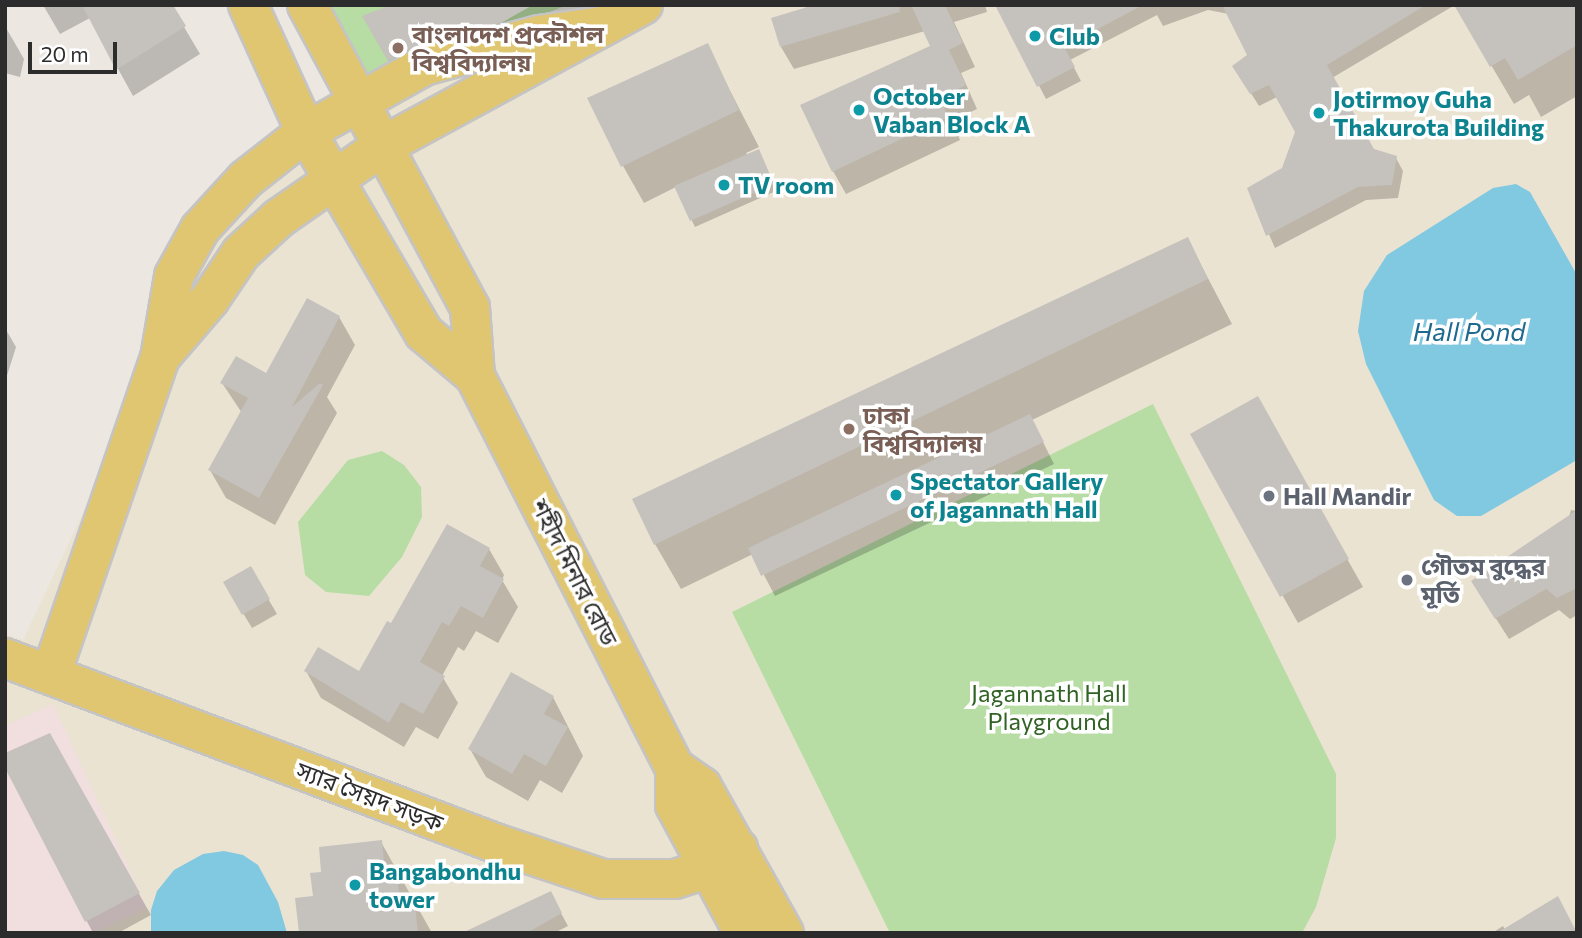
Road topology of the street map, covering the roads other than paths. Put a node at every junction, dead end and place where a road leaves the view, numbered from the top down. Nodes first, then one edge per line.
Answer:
1 (248, 5) edge
2 (307, 5) edge
3 (643, 5) edge
4 (602, 26) junction
5 (356, 102) junction
6 (306, 132) junction
7 (381, 147) junction
8 (333, 178) junction
9 (160, 358) junction
10 (475, 376) junction
11 (5, 658) edge
12 (51, 674) junction
13 (724, 859) junction
14 (744, 933) edge
15 (784, 933) edge

1 - 6 main road, শহীদ মিনার রোড
2 - 5 main road, শহীদ মিনার রোড
3 - 4 main road
4 - 5 main road
4 - 7 main road
5 - 6 main road
5 - 7 main road, শহীদ মিনার রোড
6 - 8 main road, শহীদ মিনার রোড
6 - 9 main road
7 - 8 main road
7 - 10 main road, শহীদ মিনার রোড
8 - 9 main road
8 - 10 main road, শহীদ মিনার রোড
9 - 12 main road
10 - 13 main road, শহীদ মিনার রোড
11 - 12 main road, স্যার সৈয়দ সড়ক
12 - 13 main road, স্যার সৈয়দ সড়ক
13 - 14 main road
13 - 15 main road

